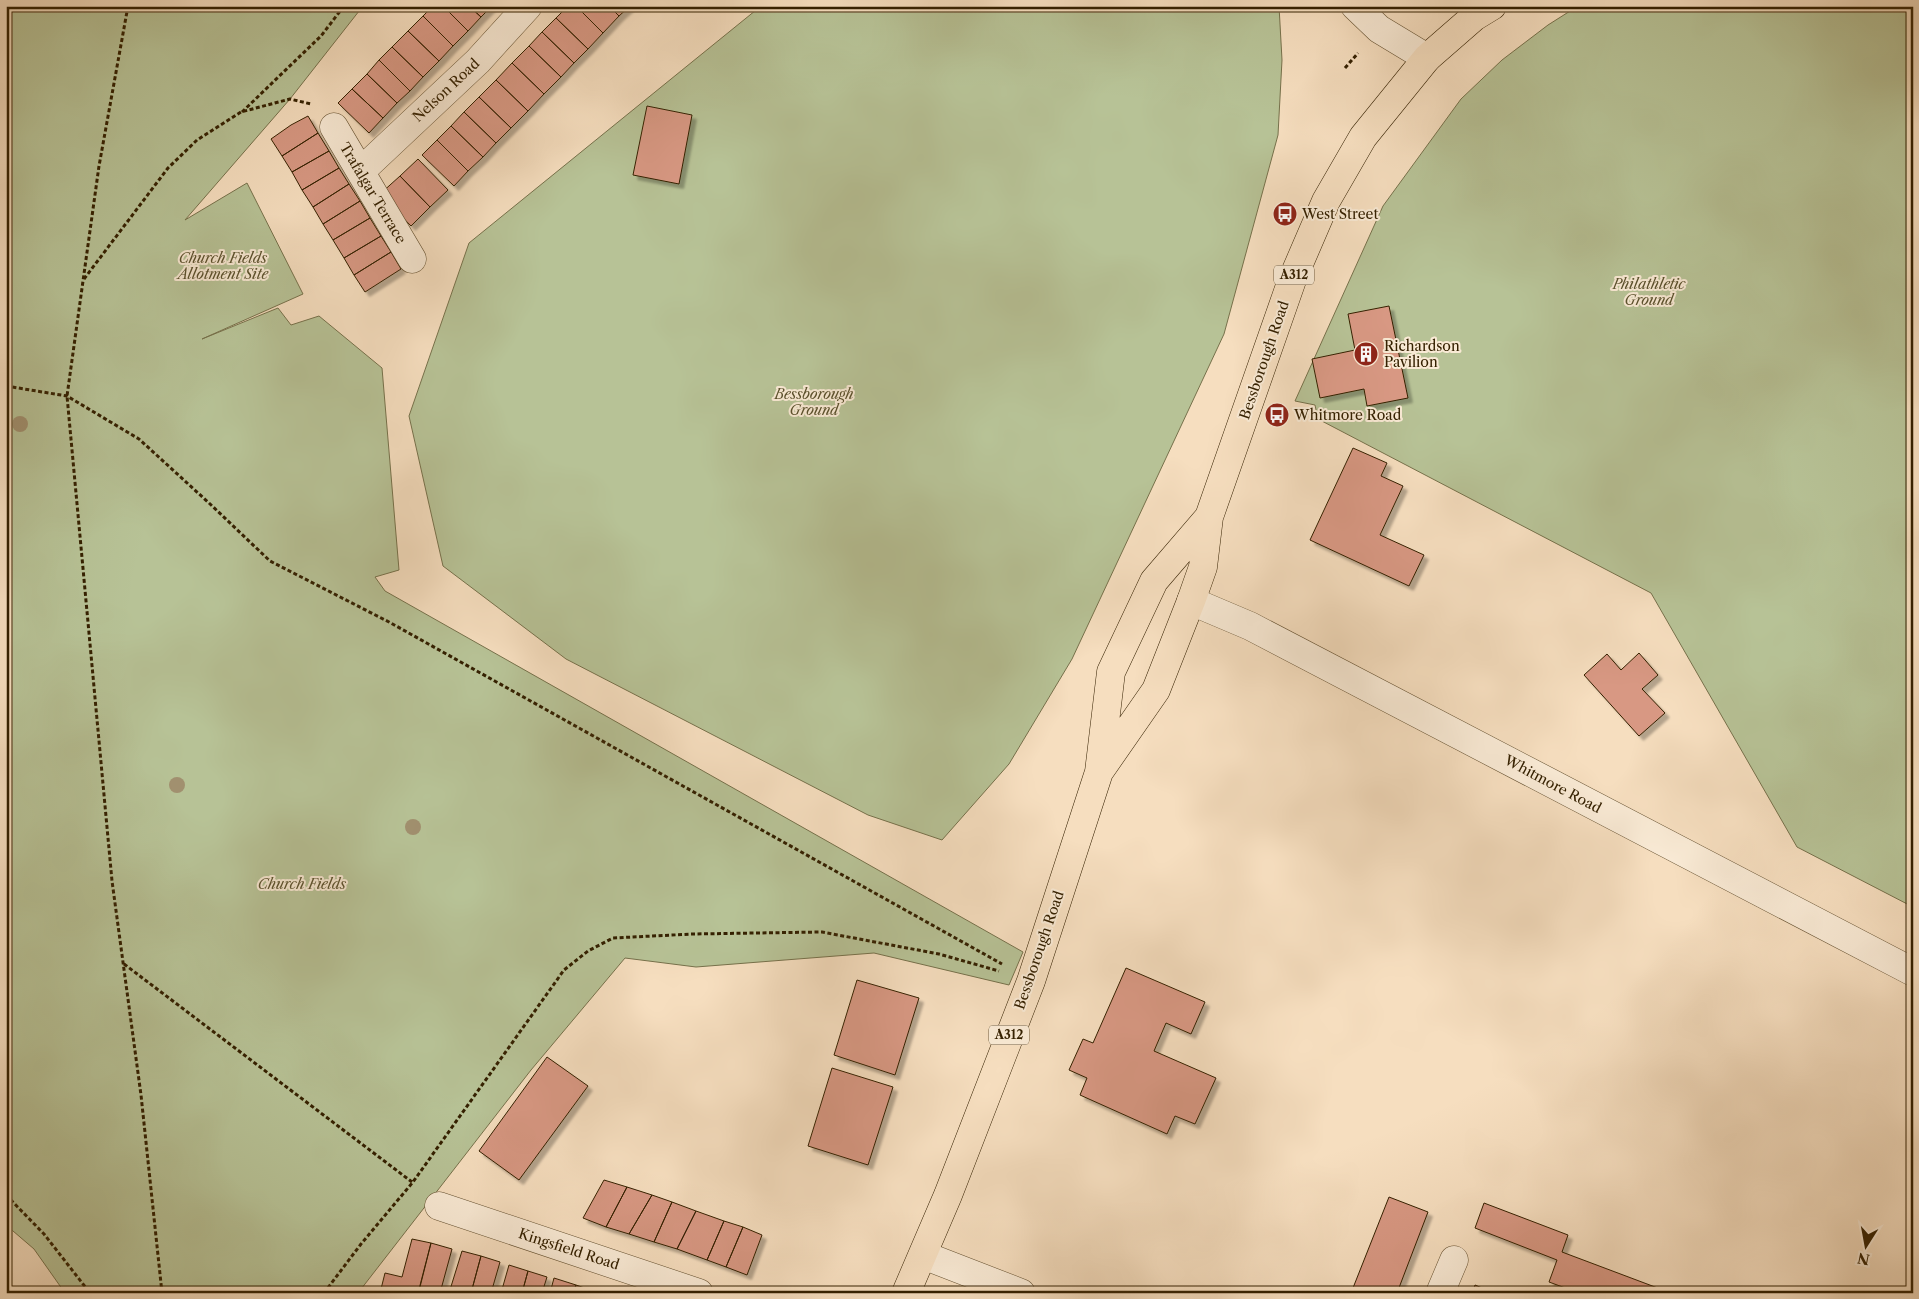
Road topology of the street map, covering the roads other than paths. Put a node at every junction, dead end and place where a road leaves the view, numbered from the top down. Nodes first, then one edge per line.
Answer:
1 (528, 6) edge
2 (1355, 6) edge
3 (1492, 6) edge
4 (1427, 58) junction
5 (334, 127) road end
6 (361, 171) junction
7 (412, 259) dead end
8 (1208, 517) junction
9 (1191, 601) junction
10 (1099, 772) junction
11 (1913, 972) edge
12 (439, 1206) dead end
13 (923, 1255) junction
14 (1454, 1260) dead end
15 (699, 1293) edge
16 (906, 1293) edge
17 (1021, 1293) edge
18 (1440, 1293) edge

1 - 6 street, Nelson Road
2 - 4 street
3 - 4 main road, A312
4 - 8 main road, Bessborough Road / A312
5 - 6 street, Trafalgar Terrace
6 - 7 street, Trafalgar Terrace
8 - 9 main road, Bessborough Road / A312
8 - 10 main road, Bessborough Road / A312
9 - 10 main road, Bessborough Road / A312
9 - 11 street, Whitmore Road
10 - 13 main road, Bessborough Road / A312
12 - 15 street, Kingsfield Road
13 - 16 main road, Bessborough Road / A312
13 - 17 street
14 - 18 street

